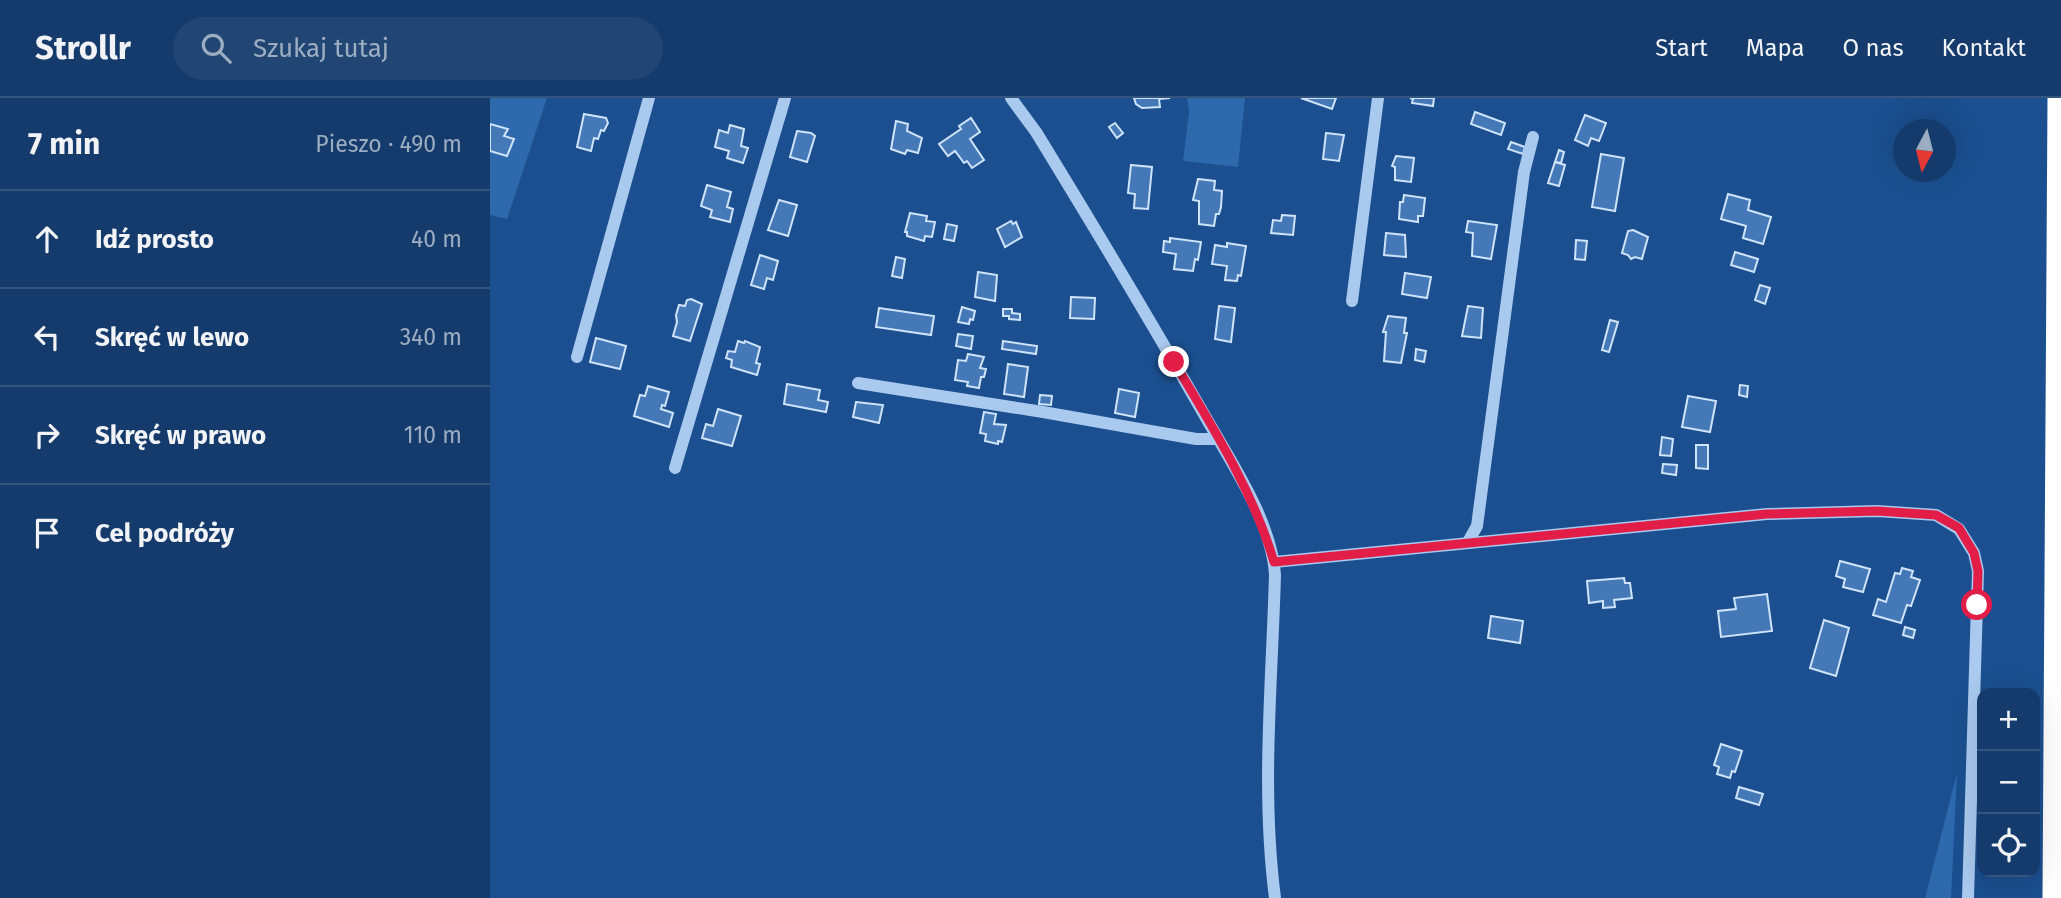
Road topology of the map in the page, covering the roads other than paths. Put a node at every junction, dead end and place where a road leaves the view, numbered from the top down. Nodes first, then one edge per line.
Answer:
1 (649, 98) edge
2 (785, 98) edge
3 (1011, 98) edge
4 (1378, 98) edge
5 (2058, 98) edge
6 (1533, 137) dead end
7 (1352, 302) dead end
8 (577, 357) dead end
9 (858, 383) dead end
10 (1218, 439) junction
11 (675, 468) dead end
12 (1468, 542) junction
13 (1274, 562) junction
14 (1275, 898) edge
15 (1968, 898) edge
16 (2053, 898) edge

1 - 8 street
2 - 11 street
3 - 10 street
4 - 7 street
5 - 16 highway
6 - 12 street
9 - 10 street
10 - 13 street
12 - 13 street
12 - 15 street
13 - 14 street

